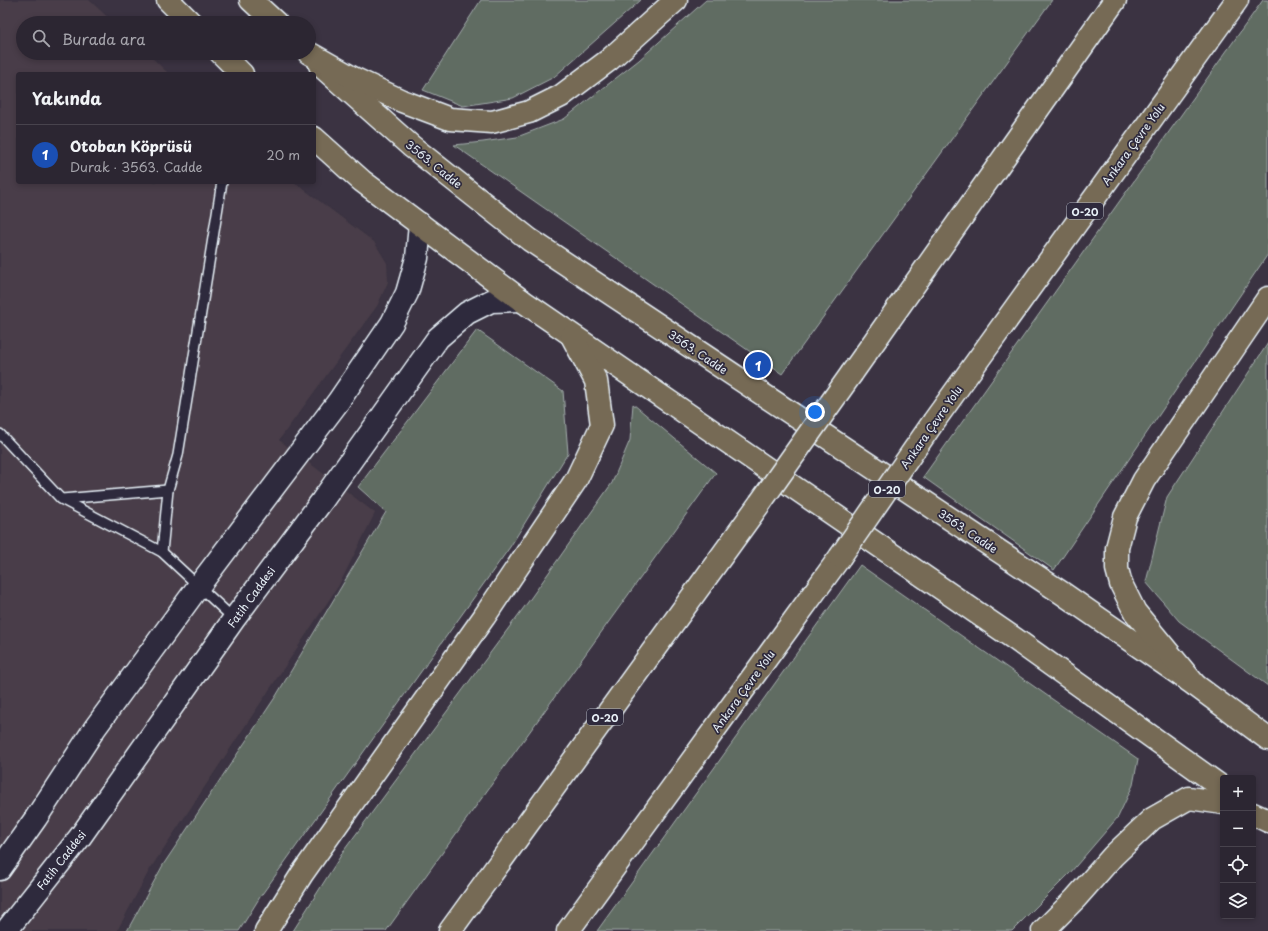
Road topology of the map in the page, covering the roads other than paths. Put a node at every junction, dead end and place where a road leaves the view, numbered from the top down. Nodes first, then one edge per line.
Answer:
1 (168, 0) edge
2 (676, 0) edge
3 (1115, 0) edge
4 (1237, 0) edge
5 (184, 16) edge
6 (316, 57) edge
7 (228, 60) edge
8 (316, 60) edge
9 (239, 72) edge
10 (316, 140) edge
11 (222, 184) edge
12 (420, 224) junction
13 (1268, 298) edge
14 (521, 300) junction
15 (572, 336) junction
16 (0, 434) edge
17 (168, 490) junction
18 (61, 499) junction
19 (162, 552) junction
20 (198, 587) junction
21 (234, 619) junction
22 (1195, 685) junction
23 (1267, 738) edge
24 (1220, 786) edge
25 (1220, 803) edge
26 (1254, 811) edge
27 (1256, 815) edge
28 (1268, 820) edge
29 (0, 868) edge
30 (6, 931) edge
31 (266, 931) edge
32 (450, 931) edge
33 (568, 931) edge
34 (1043, 931) edge

1 - 5 main road
2 - 6 main road
3 - 32 main road, O-20, bridge
4 - 33 main road, Ankara Çevre Yolu / O-20, bridge
7 - 9 main road
8 - 22 main road, 3563. Cadde
10 - 12 main road
11 - 17 lane
12 - 14 main road
12 - 20 street
13 - 22 main road
14 - 15 main road
14 - 21 street, Fatih Caddesi
15 - 24 main road
15 - 31 main road
16 - 18 lane
17 - 18 lane
17 - 19 lane
18 - 19 lane
19 - 20 lane
20 - 21 lane
20 - 29 street
21 - 30 street, Fatih Caddesi
22 - 23 main road, 3563. Cadde
25 - 34 main road
26 - 28 main road
27 - 28 main road

